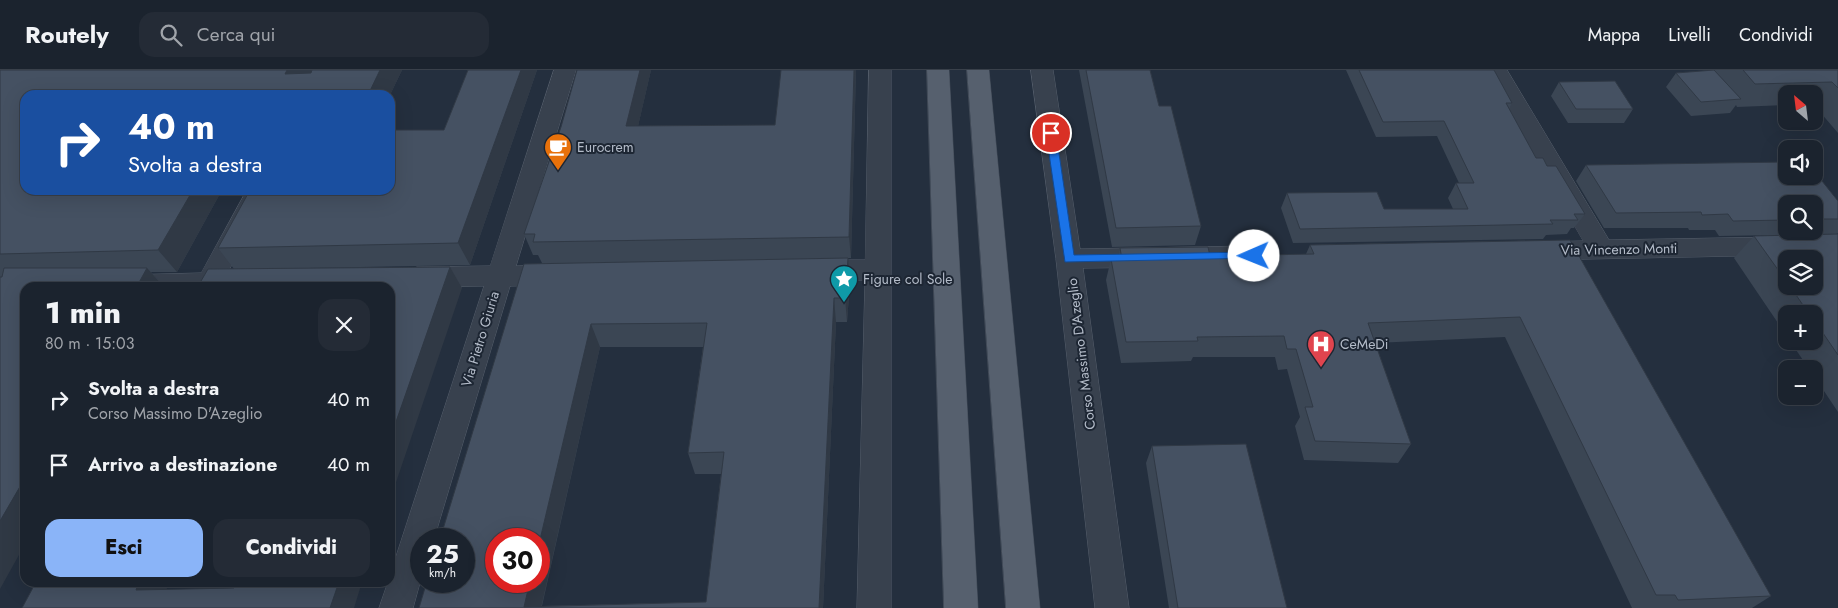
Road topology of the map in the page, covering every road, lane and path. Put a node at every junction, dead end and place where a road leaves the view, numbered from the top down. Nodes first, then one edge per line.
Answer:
1 (565, 70) edge
2 (880, 70) edge
3 (938, 70) edge
4 (978, 70) edge
5 (1042, 70) edge
6 (1496, 70) edge
7 (256, 195) edge
8 (1838, 245) edge
9 (1601, 249) junction
10 (1514, 251) edge
11 (1274, 255) edge
12 (1069, 259) junction
13 (878, 270) junction
14 (788, 271) edge
15 (579, 274) edge
16 (500, 276) junction
17 (395, 278) edge
18 (259, 281) edge
19 (209, 282) edge
20 (246, 282) edge
21 (396, 608) edge
22 (874, 608) edge
23 (961, 608) edge
24 (1023, 608) edge
25 (1112, 608) edge

1 - 16 street, Via Pietro Giuria
2 - 13 street
3 - 23 main road
4 - 24 main road
5 - 12 street, Corso Massimo D'Azeglio
6 - 9 street
7 - 19 street
8 - 9 street, Via Vincenzo Monti
9 - 10 street, Via Vincenzo Monti
11 - 12 street
12 - 25 street, Corso Massimo D'Azeglio
13 - 14 street
13 - 22 street
15 - 16 street
16 - 17 street
16 - 21 street, Via Pietro Giuria
18 - 20 street

